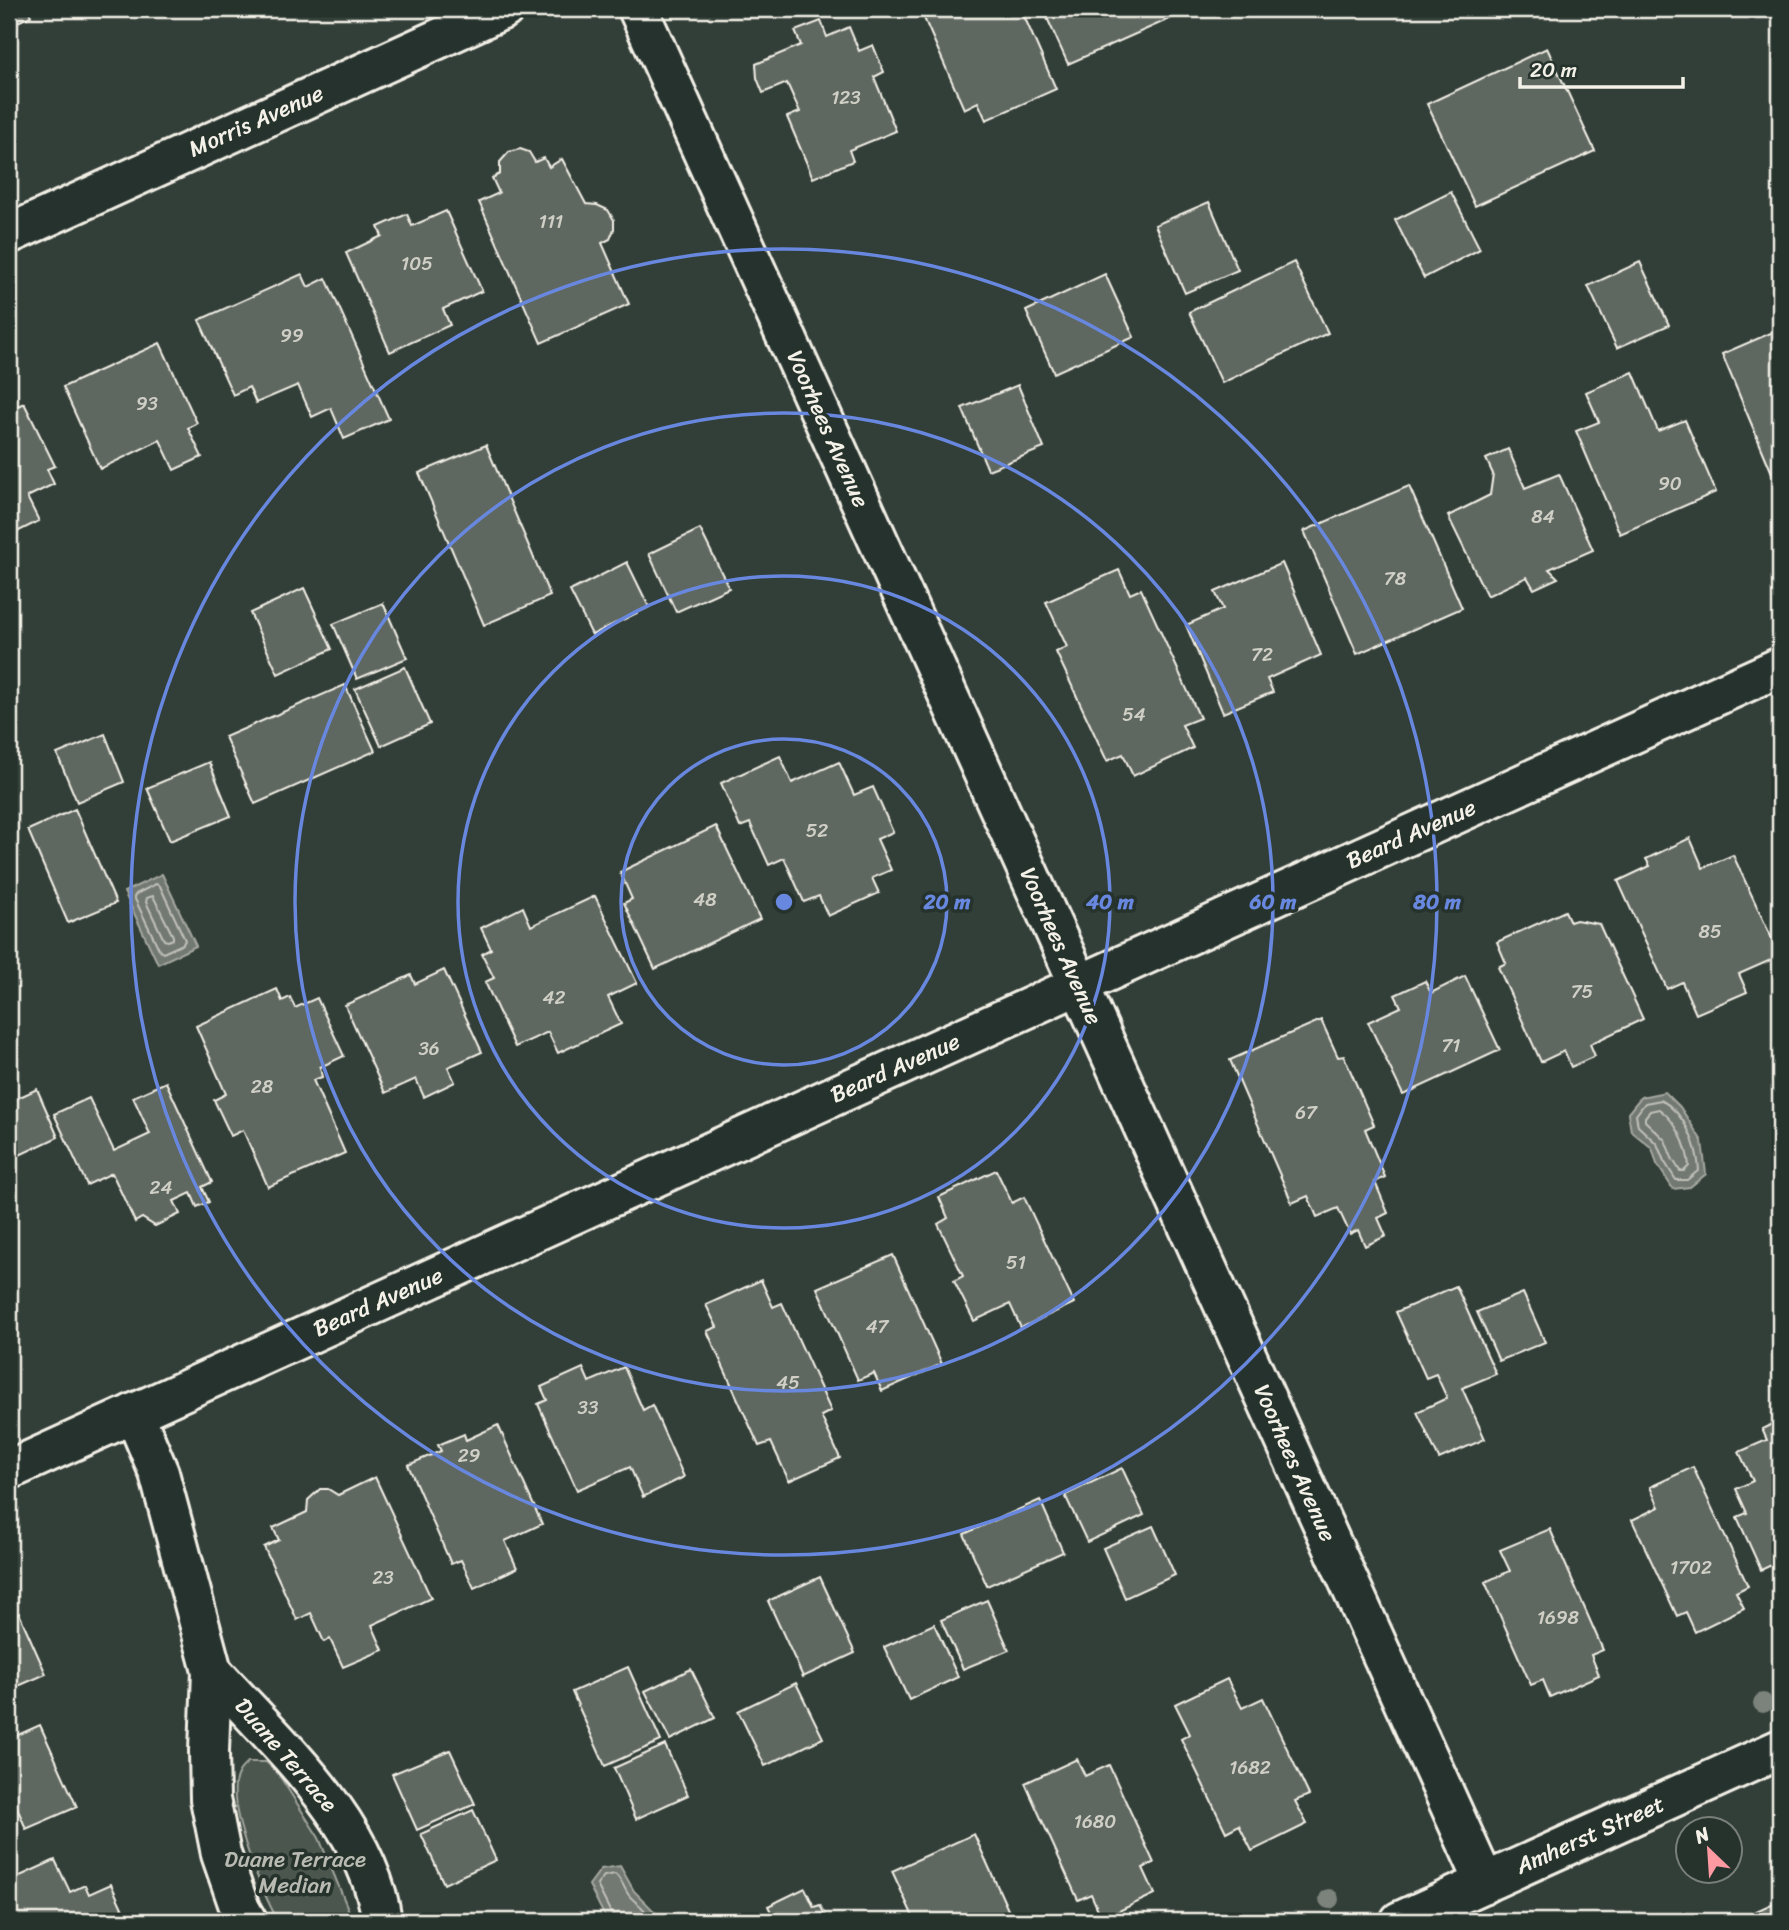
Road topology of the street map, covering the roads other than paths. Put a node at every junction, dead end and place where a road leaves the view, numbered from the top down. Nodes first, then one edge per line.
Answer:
1 (504, 9) edge
2 (638, 9) edge
3 (9, 234) edge
4 (1780, 667) edge
5 (1079, 984) junction
6 (134, 1413) junction
7 (9, 1470) edge
8 (212, 1671) junction
9 (1780, 1749) edge
10 (1485, 1883) junction
11 (247, 1921) edge
12 (382, 1921) edge
13 (1401, 1921) edge

1 - 3 street, Morris Avenue
2 - 5 street, Voorhees Avenue
4 - 5 street, Beard Avenue
5 - 6 street, Beard Avenue
5 - 10 street, Voorhees Avenue
6 - 7 street, Beard Avenue
6 - 8 street, Duane Terrace
8 - 11 street, Duane Terrace
8 - 12 street, Duane Terrace
9 - 10 street, Amherst Street
10 - 13 street, Amherst Street

